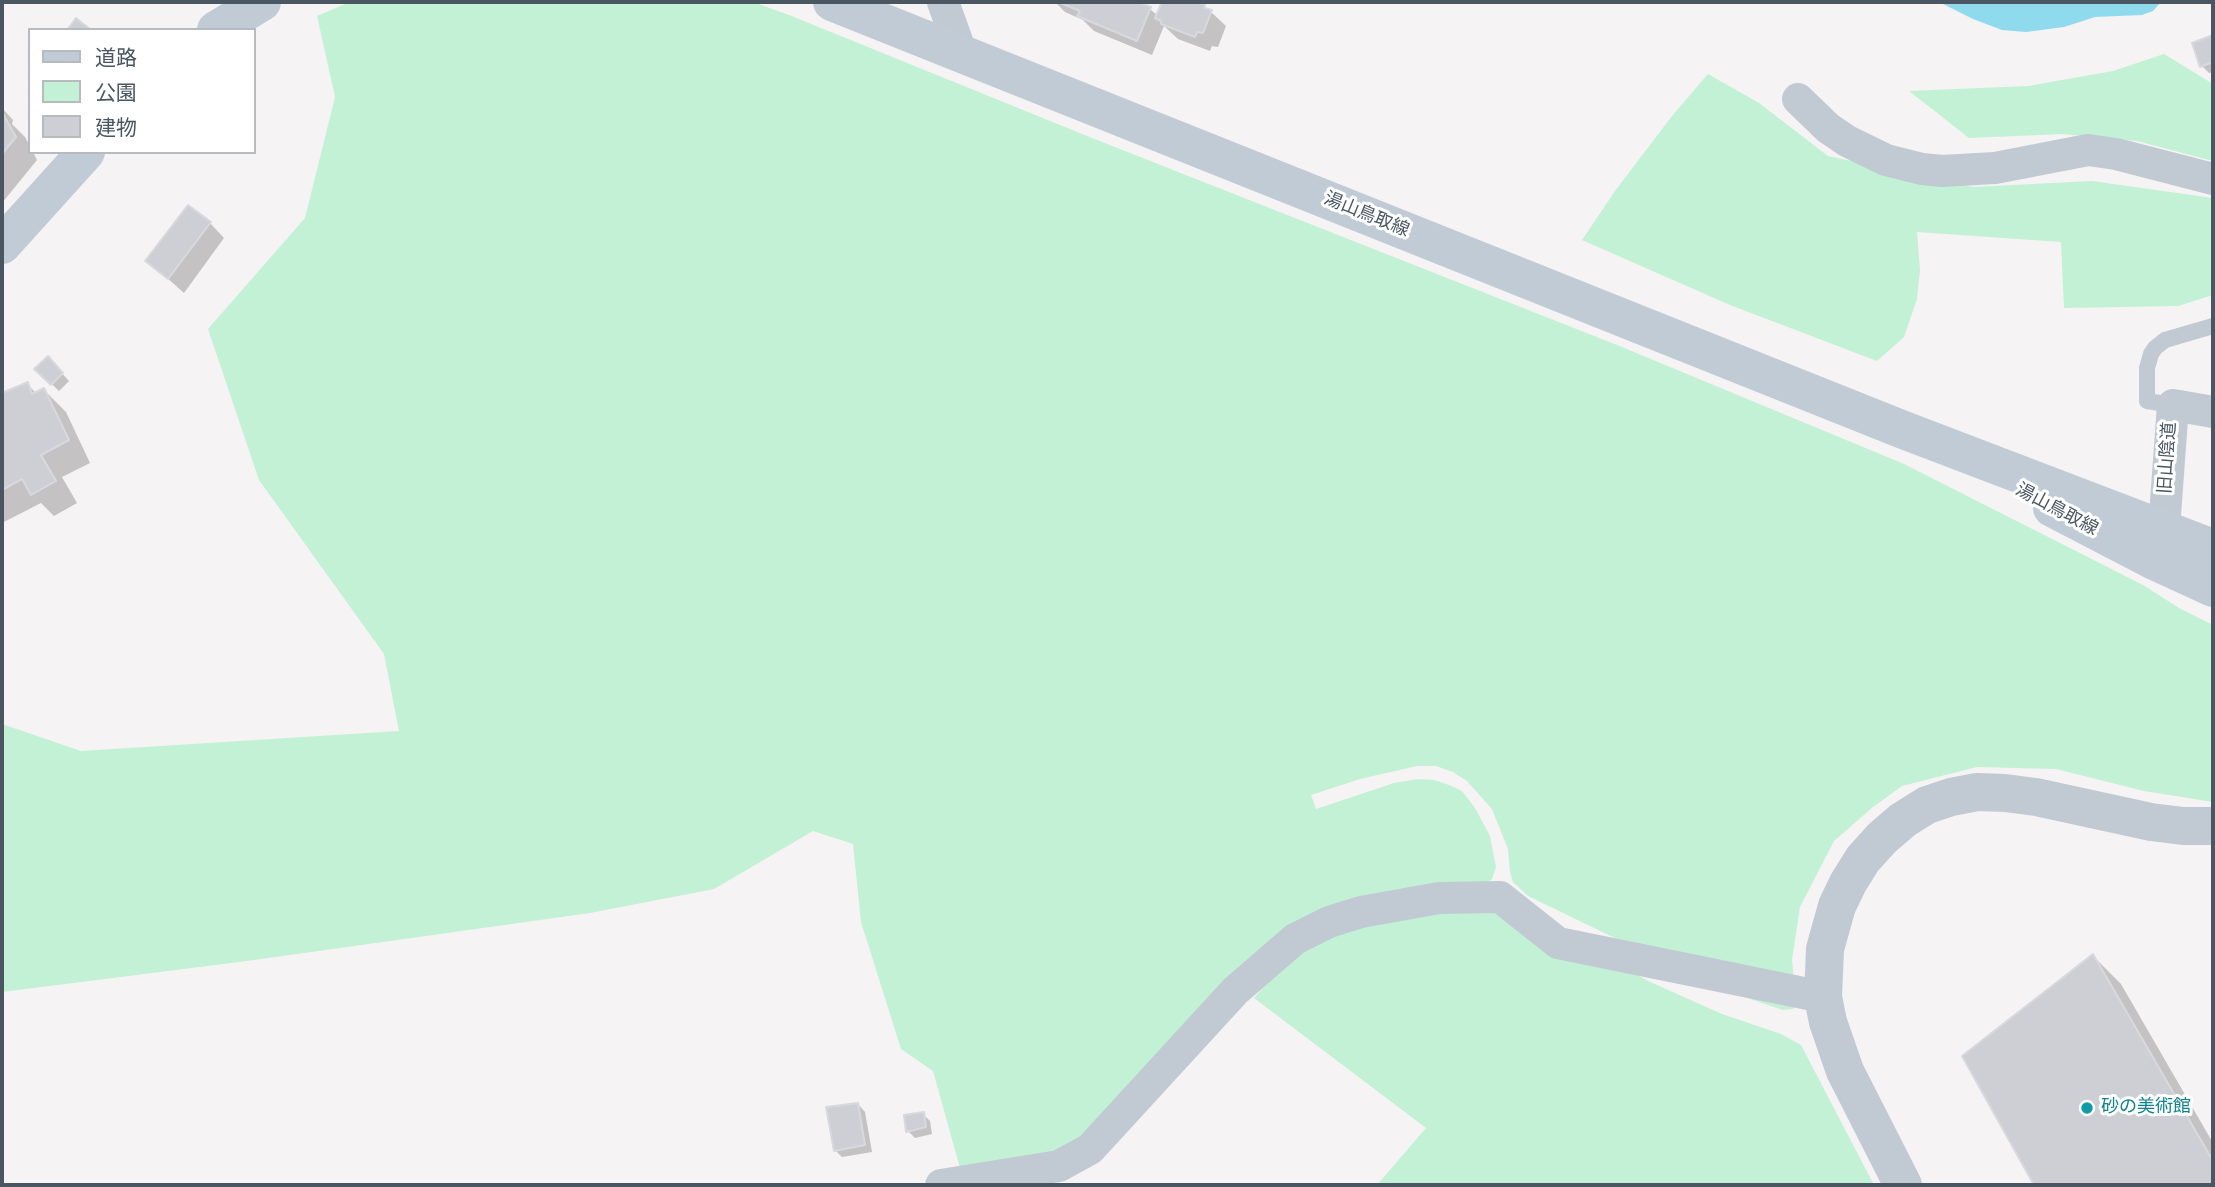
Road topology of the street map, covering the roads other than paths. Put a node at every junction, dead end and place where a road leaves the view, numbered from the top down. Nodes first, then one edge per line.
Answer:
1 (262, 2) edge
2 (832, 2) edge
3 (943, 2) edge
4 (219, 28) edge
5 (962, 55) junction
6 (1798, 99) dead end
7 (84, 154) edge
8 (2213, 179) edge
9 (2, 245) edge
10 (2213, 326) edge
11 (2173, 405) junction
12 (2213, 412) edge
13 (1902, 429) junction
14 (2164, 528) junction
15 (2213, 548) edge
16 (2213, 588) edge
17 (2213, 826) edge
18 (1823, 997) junction
19 (941, 1185) edge
20 (1903, 1185) edge

1 - 4 main road
2 - 5 main road, 湯山鳥取線
3 - 5 street
5 - 13 main road, 湯山鳥取線
6 - 8 street
7 - 9 main road
10 - 11 lane, 旧山陰道
11 - 12 street
11 - 14 street, 旧山陰道
13 - 14 main road, 湯山鳥取線
13 - 16 main road, 湯山鳥取線
14 - 15 main road, 湯山鳥取線
17 - 18 street
18 - 19 street
18 - 20 street

